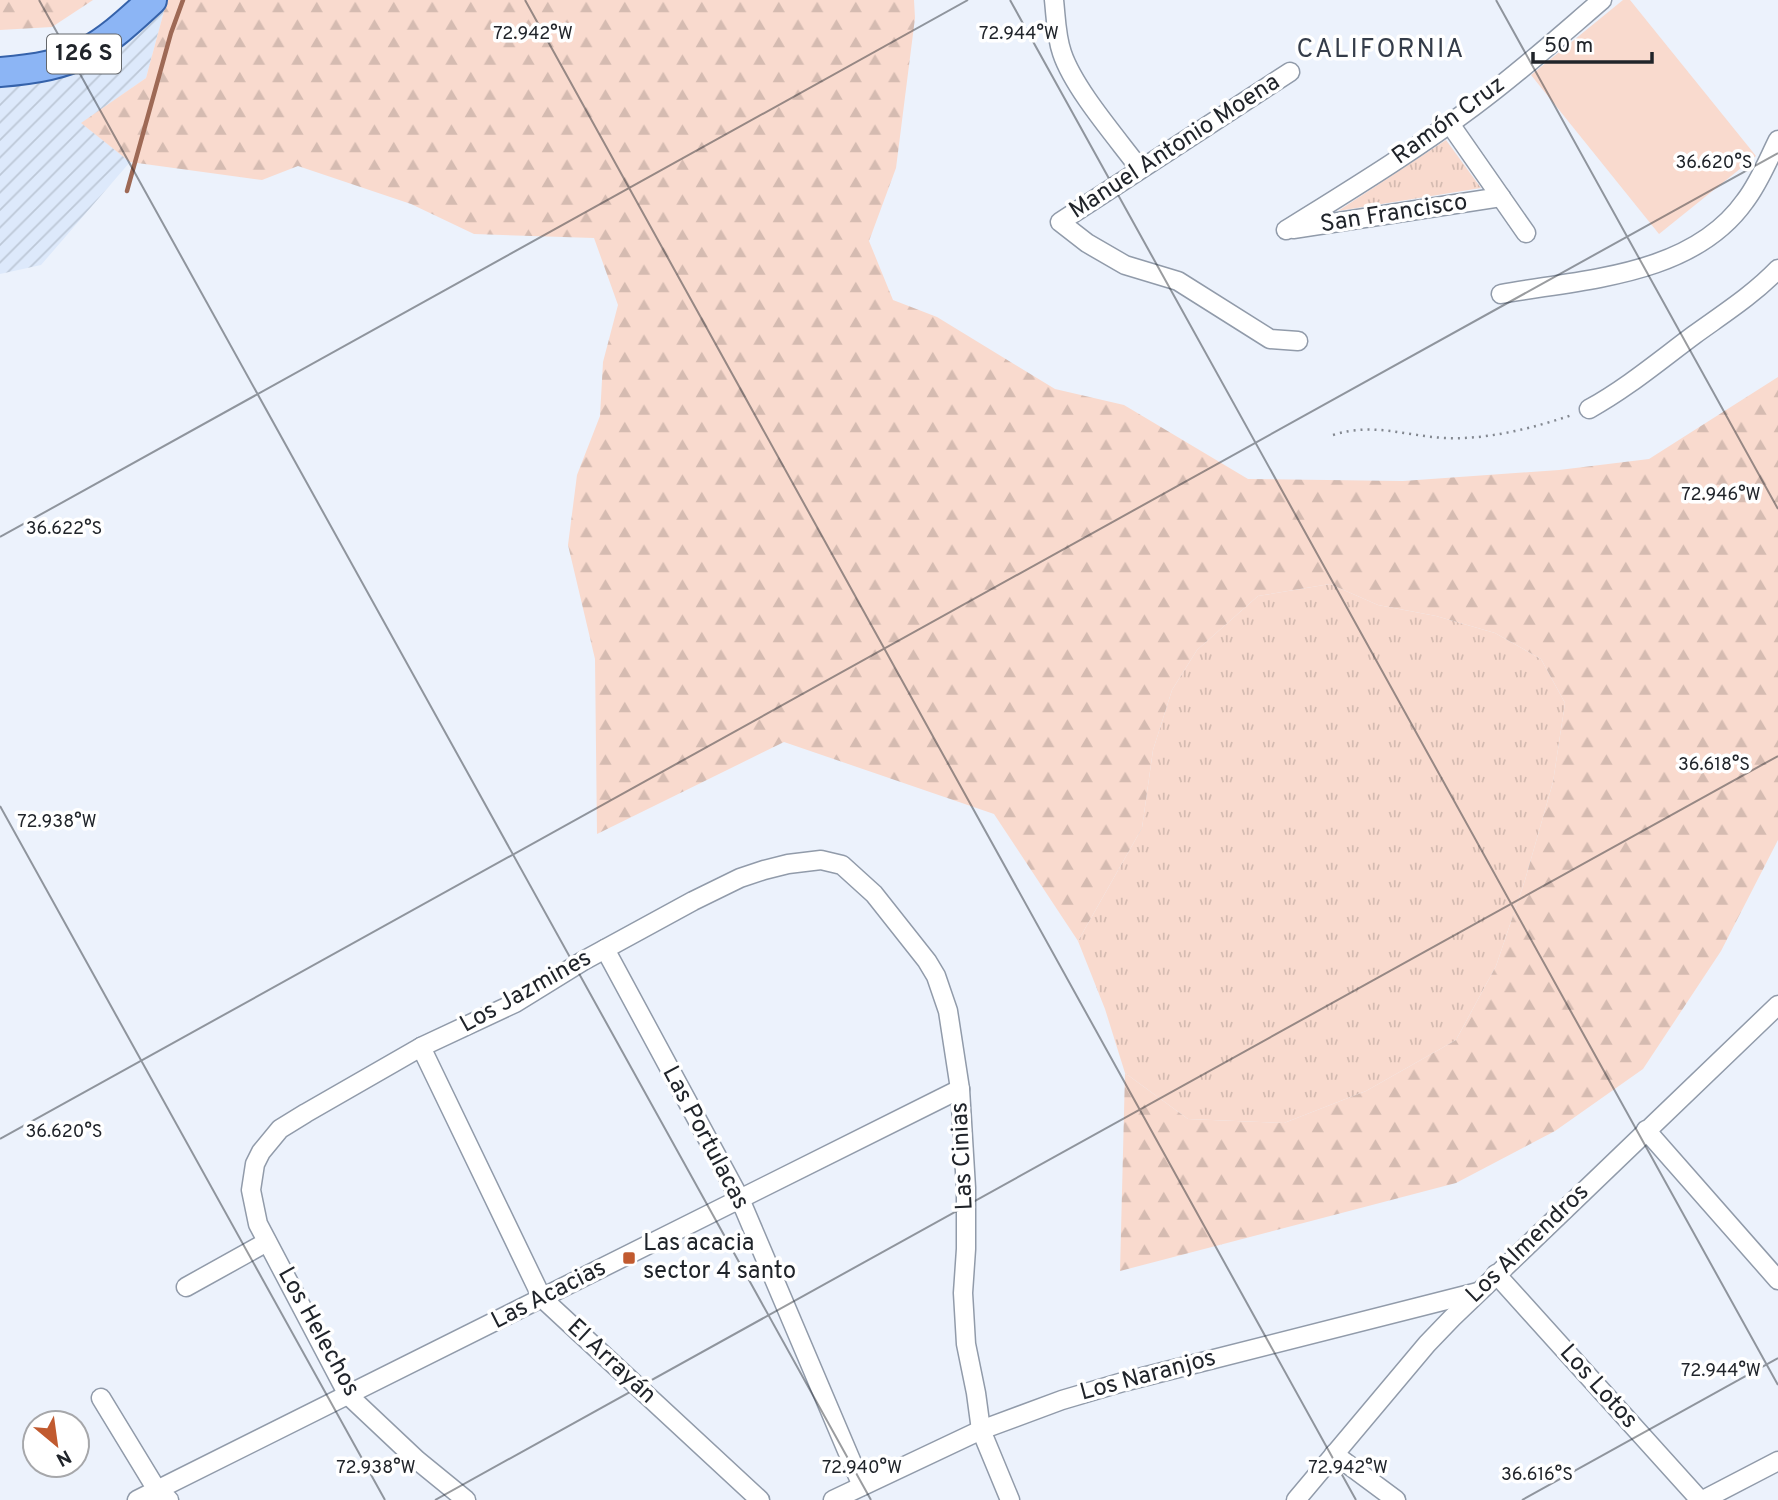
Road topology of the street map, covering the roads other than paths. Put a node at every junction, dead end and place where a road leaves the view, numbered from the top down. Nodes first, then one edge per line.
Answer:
1 (152, 0) edge
2 (1054, 0) edge
3 (1602, 0) edge
4 (0, 72) edge
5 (1290, 72) dead end
6 (1450, 124) junction
7 (1778, 140) edge
8 (1140, 169) junction
9 (1501, 197) junction
10 (1286, 230) joint
11 (1526, 233) dead end
12 (1778, 269) edge
13 (1501, 294) dead end
14 (1298, 341) dead end
15 (1589, 410) road end
16 (821, 860) joint
17 (605, 949) junction
18 (1778, 1005) edge
19 (421, 1048) junction
20 (960, 1089) junction
21 (1646, 1130) junction
22 (255, 1164) joint
23 (740, 1199) junction
24 (267, 1242) junction
25 (1496, 1274) junction
26 (1778, 1280) edge
27 (186, 1287) dead end
28 (1478, 1292) junction
29 (542, 1298) junction
30 (348, 1395) junction
31 (101, 1398) dead end
32 (981, 1430) junction
33 (1335, 1454) junction
34 (1778, 1461) edge
35 (862, 1486) junction
36 (163, 1495) edge
37 (137, 1500) edge
38 (466, 1500) edge
39 (760, 1500) edge
40 (833, 1500) edge
41 (1010, 1500) edge
42 (1296, 1500) edge
43 (1396, 1500) edge
44 (1702, 1500) edge

1 - 4 main road, 126 S
2 - 8 street
3 - 6 street, Ramón Cruz
5 - 8 street, Manuel Antonio Moena
6 - 9 street
6 - 10 street, Ramón Cruz
7 - 13 street
8 - 14 street, Manuel Antonio Moena
9 - 10 street, San Francisco
9 - 11 street
12 - 15 street
16 - 17 street, Los Jazmines
16 - 20 street, Las Cinias
17 - 19 street, Los Jazmines
17 - 23 street, Las Portulacas
18 - 21 street, Los Almendros
19 - 22 street, Los Jazmines
19 - 29 street, El Arrayán
20 - 23 street, Las Acacias
20 - 32 street, Las Cinias
21 - 25 street, Los Almendros
21 - 26 street
22 - 24 street, Los Helechos
23 - 29 street, Las Acacias
23 - 35 street, Las Portulacas
24 - 27 street
24 - 30 street, Los Helechos
25 - 28 street, Los Almendros
25 - 44 street, Los Lotos
28 - 32 street, Los Naranjos
28 - 33 street, Los Almendros
29 - 30 street, Las Acacias
29 - 39 street, El Arrayán
30 - 36 street, Las Acacias
30 - 38 street, Los Helechos
31 - 36 street
32 - 35 street, Los Naranjos
32 - 41 street, Las Cinias
33 - 42 street, Los Almendros
33 - 43 street
34 - 44 street
35 - 40 street, Los Naranjos
36 - 37 street, Las Acacias

